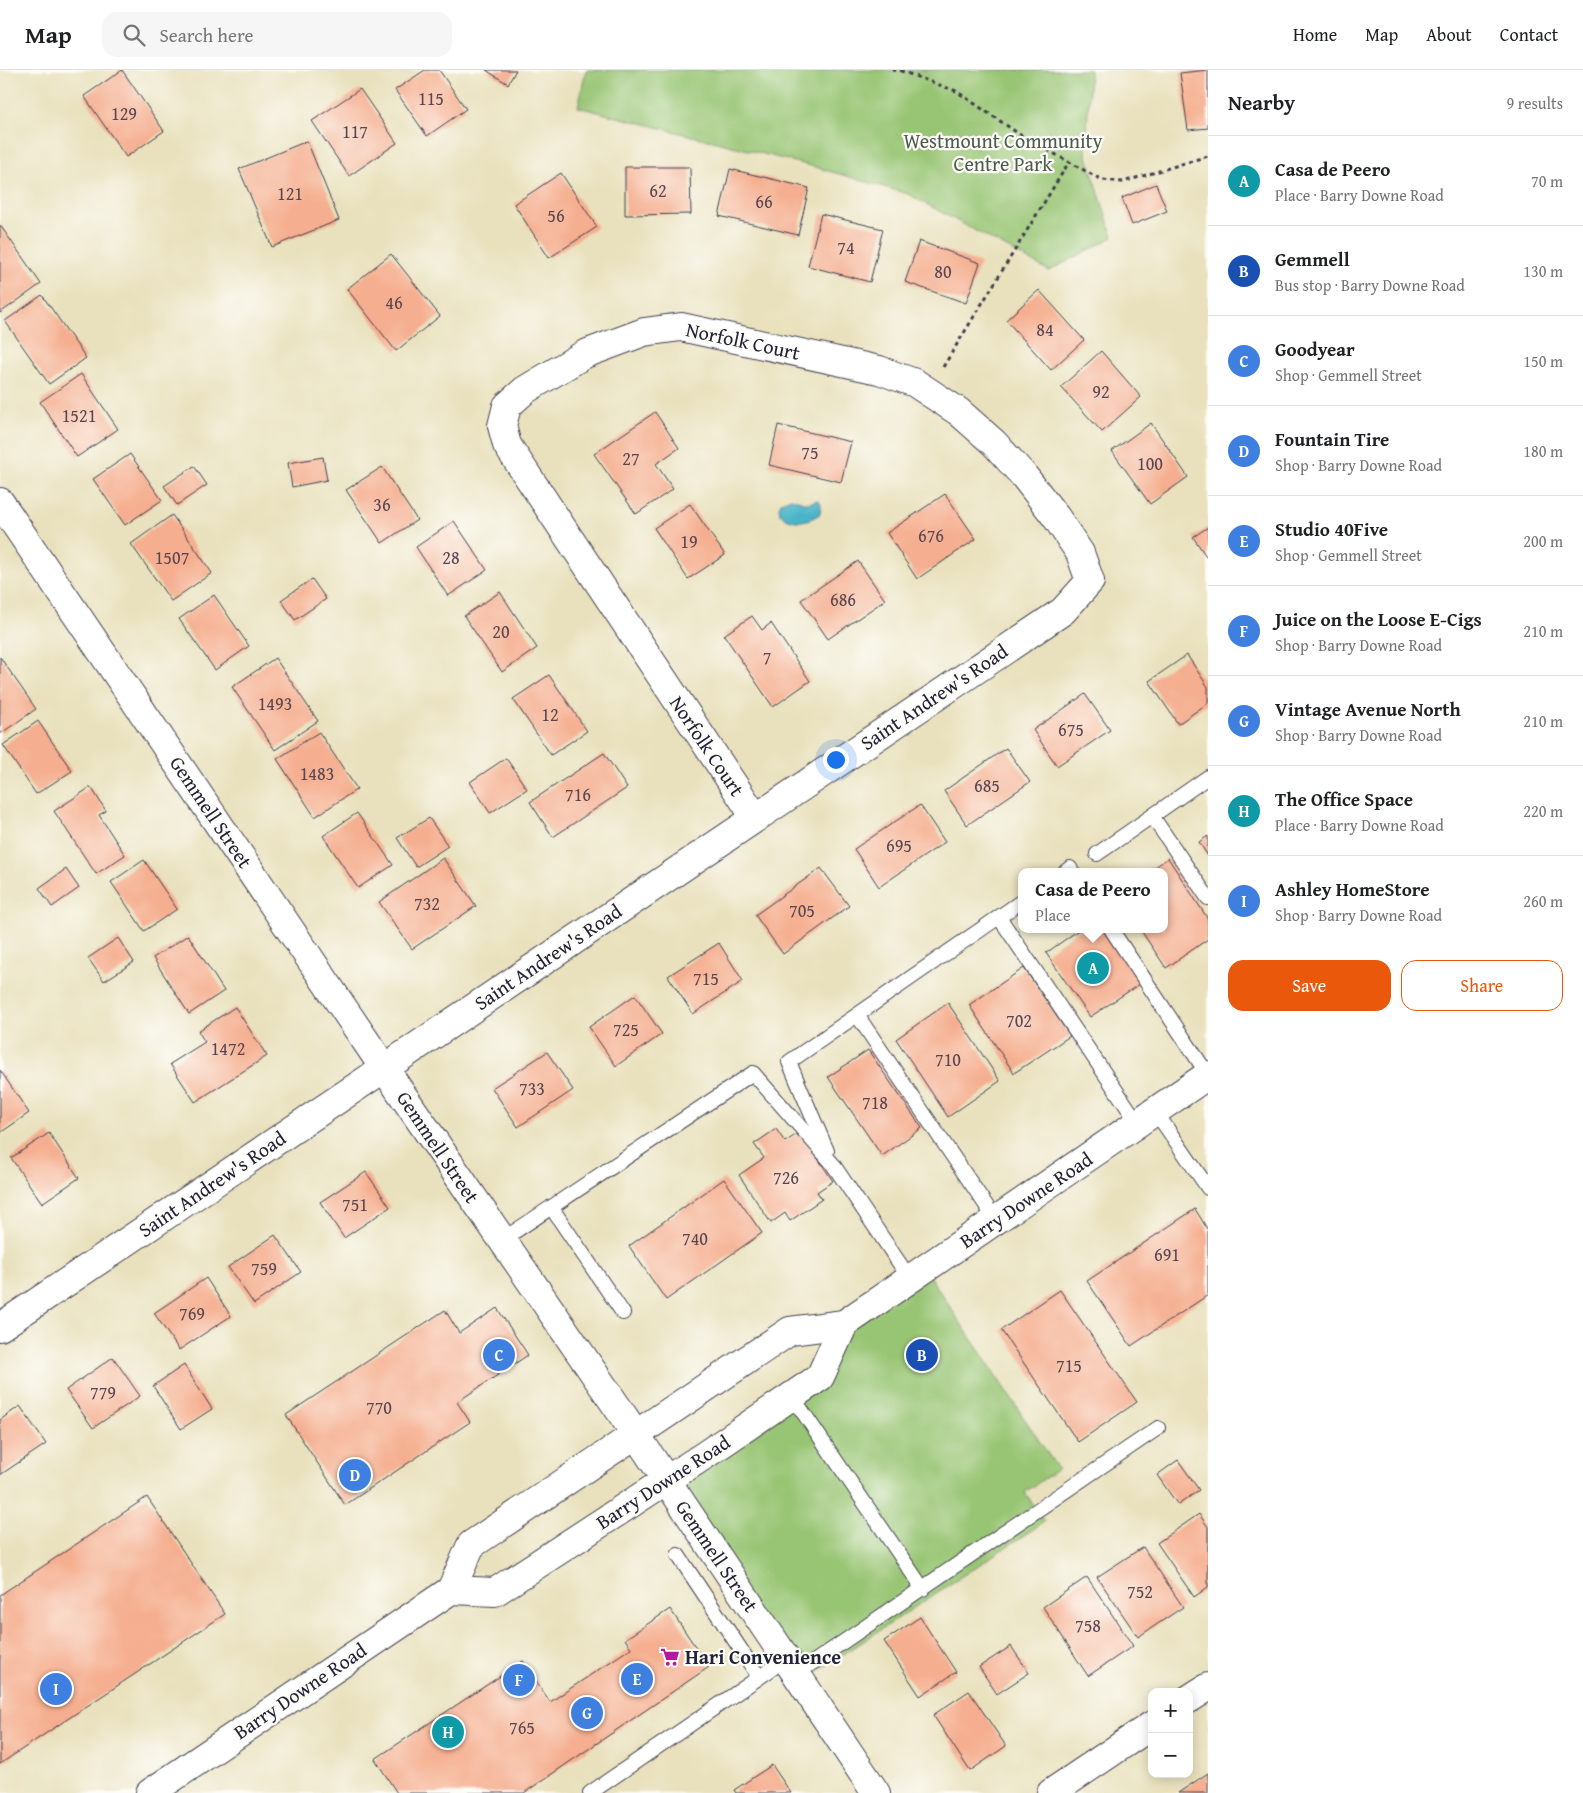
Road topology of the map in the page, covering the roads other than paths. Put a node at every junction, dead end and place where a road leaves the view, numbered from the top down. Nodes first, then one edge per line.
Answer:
1 (0, 502) edge
2 (1090, 581) joint
3 (1208, 777) edge
4 (1152, 816) junction
5 (755, 817) junction
6 (1097, 854) dead end
7 (1208, 898) edge
8 (1018, 904) edge
9 (999, 917) junction
10 (1114, 933) edge
11 (857, 1015) junction
12 (384, 1068) junction
13 (1208, 1075) edge
14 (1146, 1117) junction
15 (832, 1163) junction
16 (1208, 1188) edge
17 (551, 1207) junction
18 (996, 1220) junction
19 (502, 1240) junction
20 (910, 1279) junction
21 (623, 1313) dead end
22 (2, 1323) edge
23 (844, 1324) junction
24 (792, 1396) junction
25 (1158, 1428) dead end
26 (636, 1435) junction
27 (666, 1480) junction
28 (678, 1555) dead end
29 (923, 1589) junction
30 (451, 1590) junction
31 (791, 1666) junction
32 (759, 1677) junction
33 (1208, 1687) edge
34 (1193, 1696) edge
35 (1148, 1728) edge
36 (150, 1793) edge
37 (590, 1793) edge
38 (876, 1793) edge
39 (1051, 1793) edge

1 - 12 street, Gemmell Street
2 - 5 street, Saint Andrew's Road
2 - 5 street, Norfolk Court
3 - 4 lane
4 - 6 lane
4 - 7 lane
5 - 12 street, Saint Andrew's Road
8 - 9 lane
9 - 11 lane
9 - 14 lane
10 - 13 lane
11 - 15 lane
11 - 18 lane
12 - 19 street, Gemmell Street
12 - 22 street, Saint Andrew's Road
13 - 14 street, Barry Downe Road
14 - 16 lane
14 - 18 street, Barry Downe Road
15 - 17 lane
15 - 20 lane
17 - 19 lane
17 - 21 lane
18 - 20 street, Barry Downe Road
19 - 26 street, Gemmell Street
20 - 23 street, Barry Downe Road
23 - 24 street, Barry Downe Road
23 - 26 street, Barry Downe Road
24 - 27 street, Barry Downe Road
24 - 29 lane
25 - 29 lane
26 - 27 street, Gemmell Street
26 - 30 street, Barry Downe Road
27 - 30 street, Barry Downe Road
27 - 31 street, Gemmell Street
28 - 32 lane
29 - 31 lane
30 - 36 street, Barry Downe Road
31 - 32 lane
31 - 38 street, Gemmell Street
32 - 37 lane
33 - 34 street
35 - 39 street

